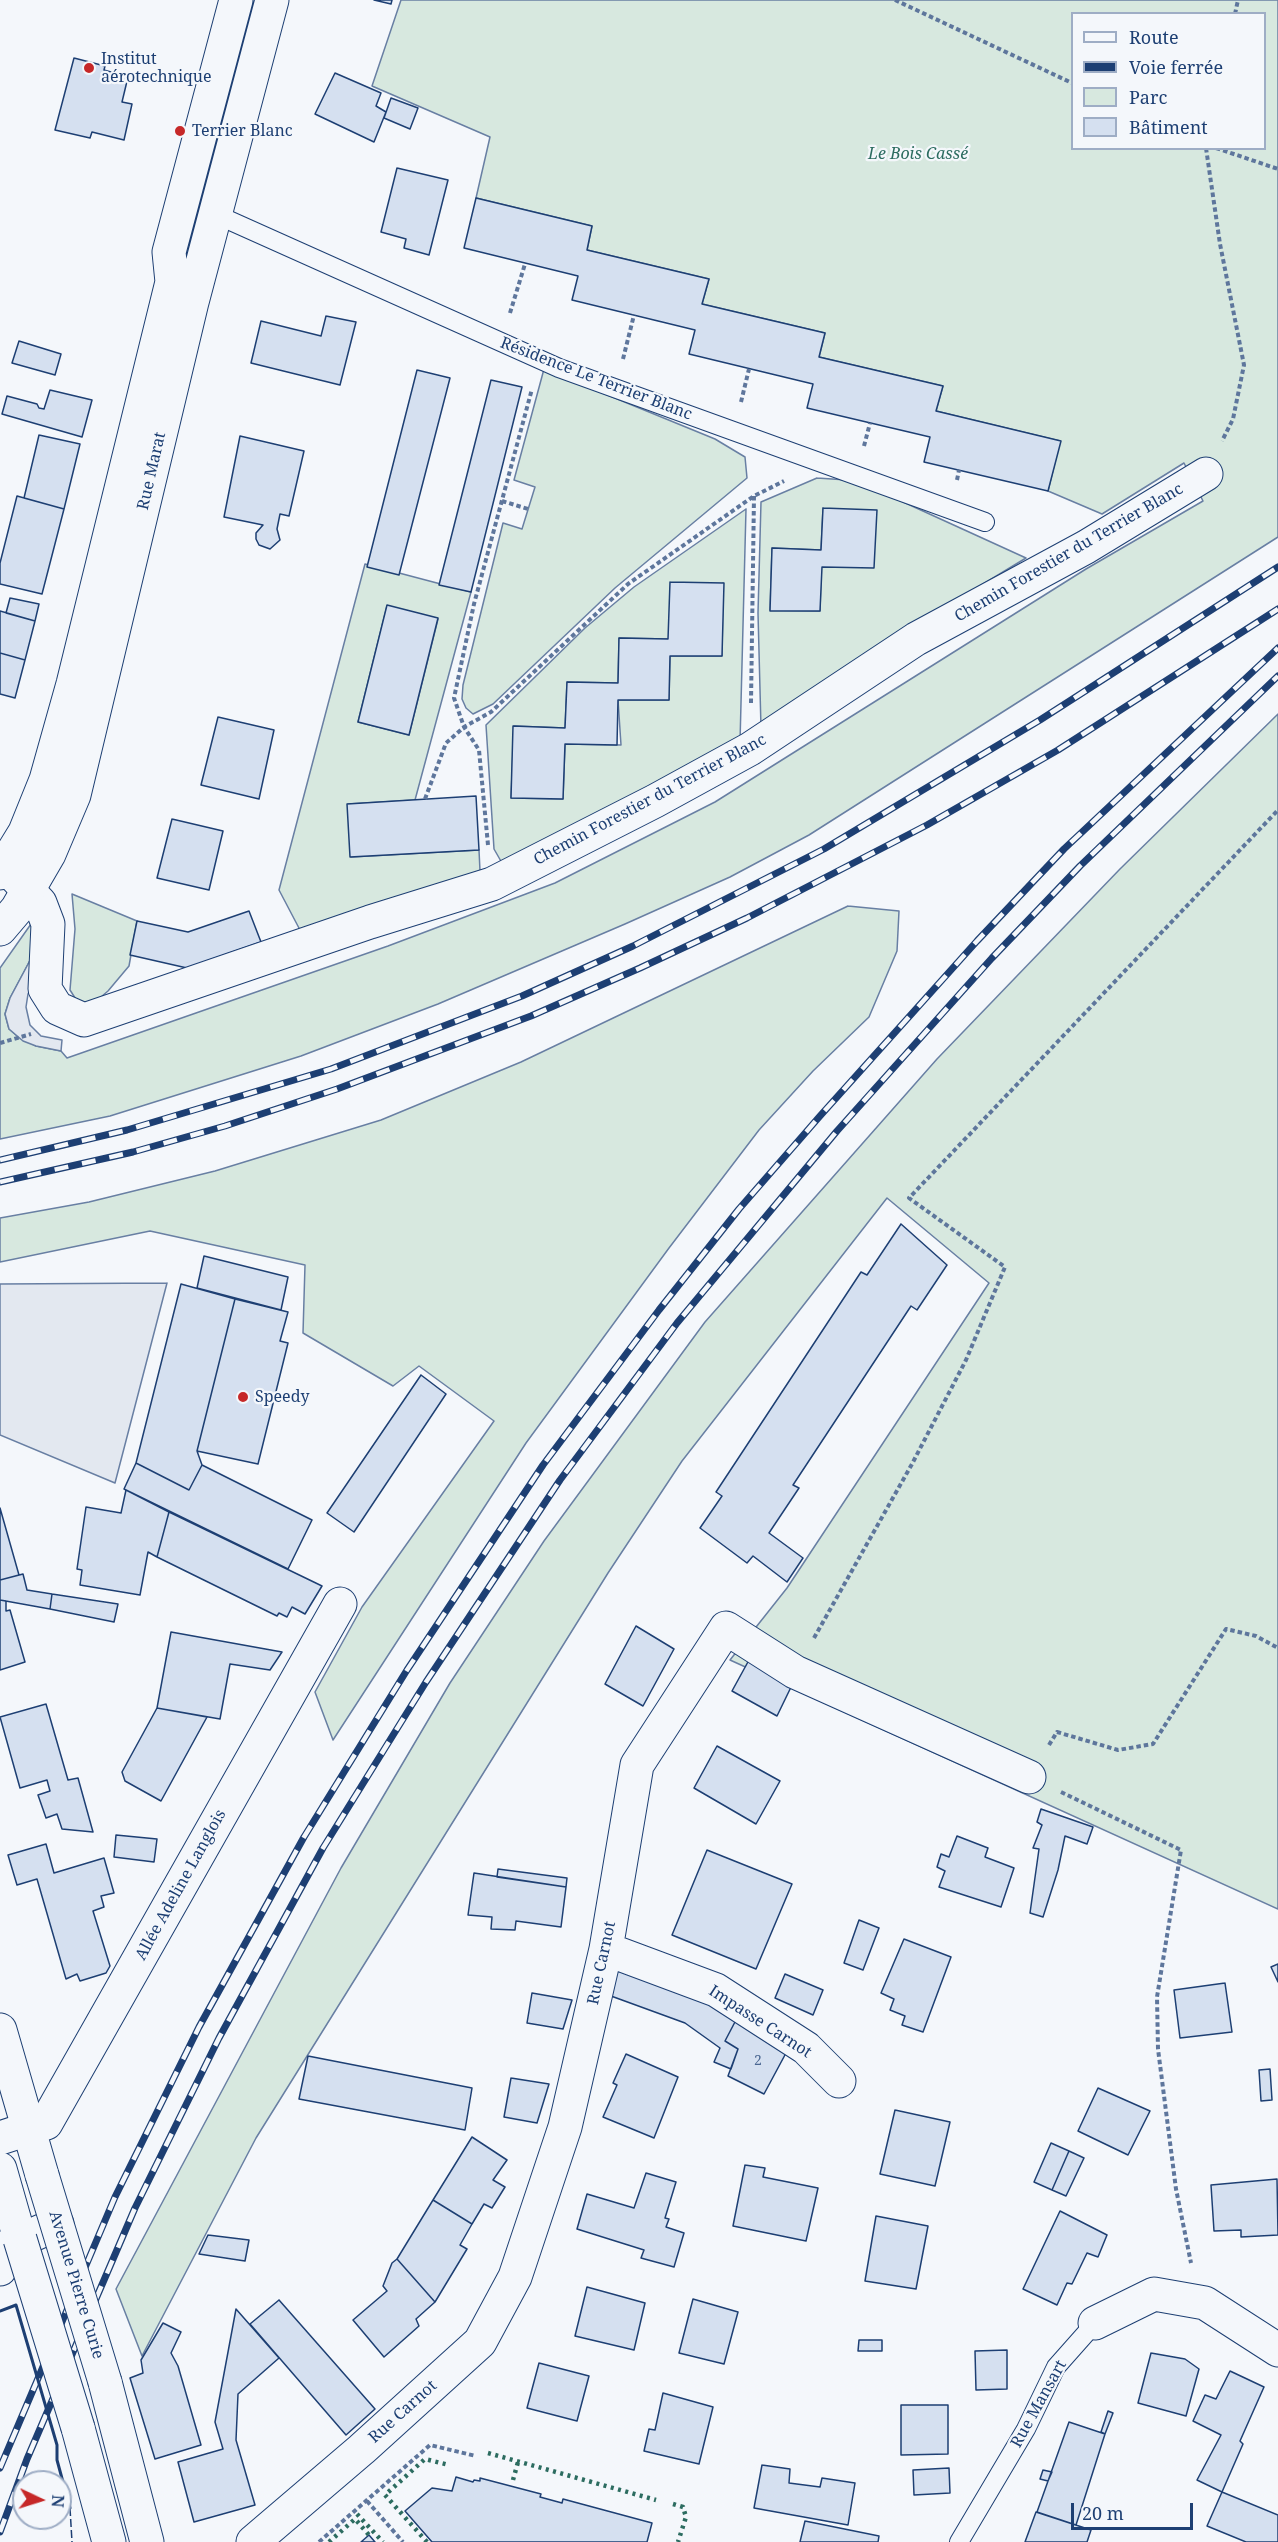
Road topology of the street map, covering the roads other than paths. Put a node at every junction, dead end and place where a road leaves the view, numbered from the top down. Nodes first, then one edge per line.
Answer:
1 (236, 0) edge
2 (272, 0) edge
3 (215, 214) junction
4 (1206, 474) road end
5 (985, 522) dead end
6 (2, 869) edge
7 (28, 889) junction
8 (0, 929) edge
9 (340, 1604) dead end
10 (1029, 1777) road end
11 (606, 1949) junction
12 (1, 2037) edge
13 (839, 2082) dead end
14 (15, 2134) edge
15 (0, 2169) edge
16 (57, 2224) junction
17 (20, 2239) junction
18 (0, 2269) edge
19 (1095, 2323) joint
20 (1278, 2350) edge
21 (109, 2542) edge
22 (147, 2542) edge
23 (254, 2542) edge
24 (958, 2542) edge

1 - 6 street, Rue Marat
2 - 3 street, Rue Marat
3 - 5 lane, Résidence Le Terrier Blanc
3 - 7 street, Rue Marat
4 - 7 street, Chemin Forestier du Terrier Blanc
6 - 7 street, Chemin Forestier du Terrier Blanc
7 - 8 street, Rue Marat
9 - 14 street, Allée Adeline Langlois
10 - 11 street, Rue Carnot
11 - 13 street, Impasse Carnot
11 - 23 street, Rue Carnot
12 - 14 street, Avenue Pierre Curie
14 - 16 street, Avenue Pierre Curie, bridge
15 - 17 street
16 - 17 street
16 - 22 street, Avenue Pierre Curie, bridge
17 - 18 street
17 - 21 street, bridge
19 - 20 street, Rue Mansart
19 - 24 lane, Rue Mansart

